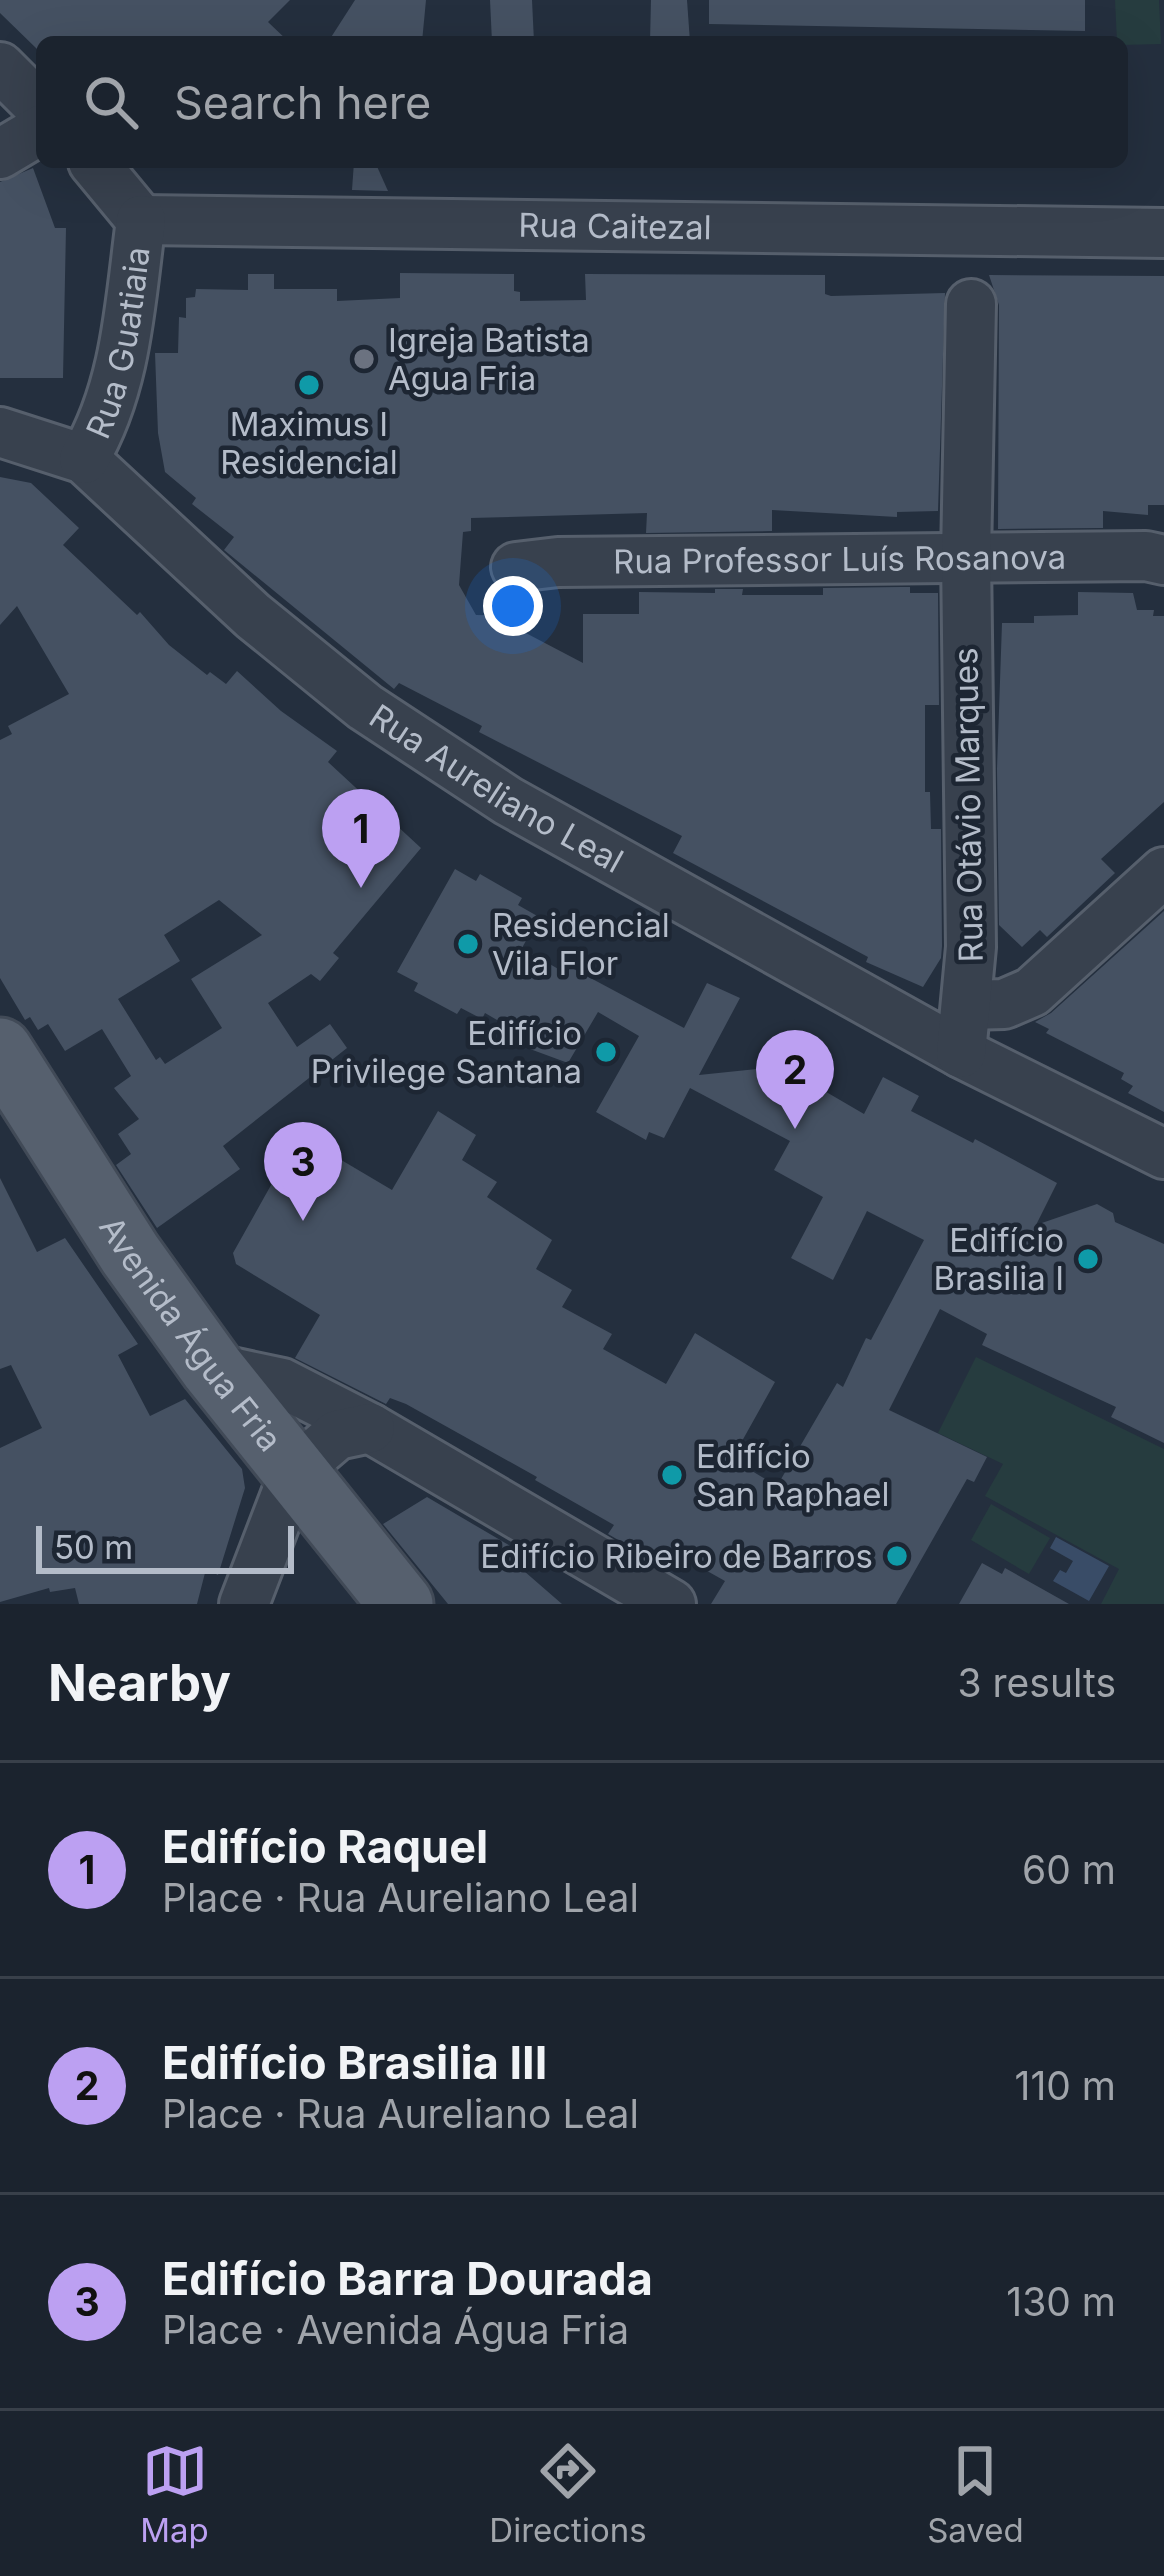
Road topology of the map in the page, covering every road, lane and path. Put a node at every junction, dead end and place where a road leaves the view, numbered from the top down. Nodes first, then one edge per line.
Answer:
1 (0, 68) edge
2 (36, 103) edge
3 (36, 133) edge
4 (0, 154) edge
5 (98, 168) edge
6 (141, 220) junction
7 (1164, 233) edge
8 (970, 304) dead end
9 (0, 432) edge
10 (84, 459) junction
11 (966, 556) junction
12 (1164, 560) edge
13 (516, 567) dead end
14 (1164, 872) edge
15 (964, 1029) junction
16 (0, 1050) edge
17 (1164, 1154) edge
18 (212, 1368) junction
19 (370, 1428) junction
20 (295, 1471) junction
21 (244, 1604) edge
22 (401, 1604) edge
23 (671, 1604) edge

1 - 2 street
3 - 4 street
5 - 6 street
6 - 7 street, Rua Caitezal
6 - 10 street, Rua Guatiaia
8 - 11 street, Rua Otávio Marques
9 - 10 street, Rua Aureliano Leal
10 - 15 street, Rua Aureliano Leal
11 - 12 street, Rua Professor Luís Rosanova
11 - 13 street, Rua Professor Luís Rosanova
11 - 15 street, Rua Otávio Marques
14 - 15 street
15 - 17 street, Rua Aureliano Leal
16 - 18 main road, Avenida Água Fria
18 - 19 street
18 - 20 main road, Avenida Água Fria
19 - 20 street
19 - 23 street
20 - 21 street
20 - 22 main road, Avenida Água Fria

